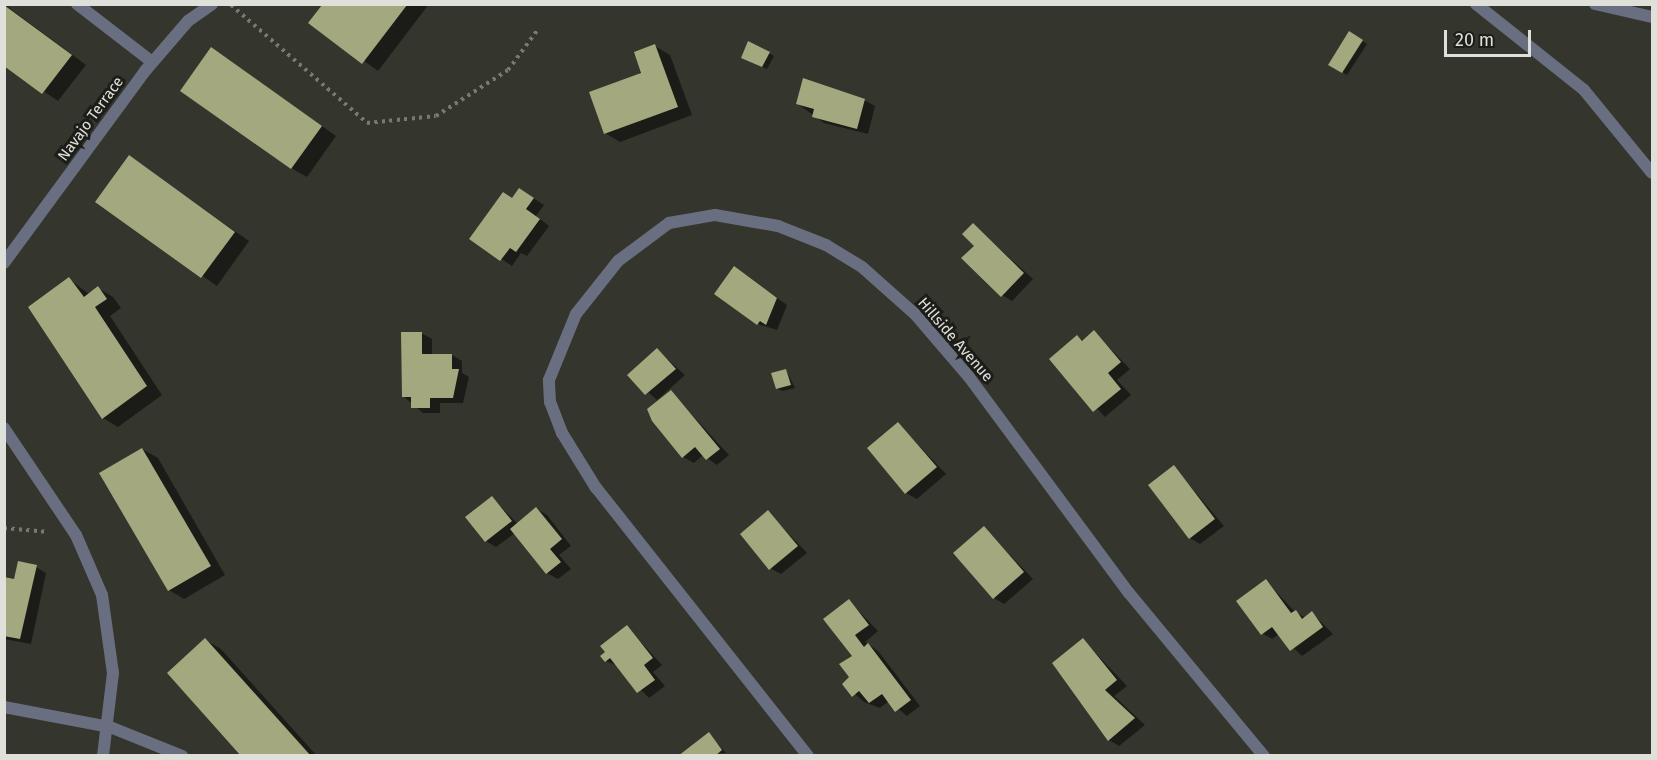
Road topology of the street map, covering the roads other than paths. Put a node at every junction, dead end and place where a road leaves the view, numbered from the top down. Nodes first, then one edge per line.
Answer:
1 (77, 4) edge
2 (212, 4) edge
3 (1476, 4) edge
4 (1595, 4) edge
5 (1653, 17) edge
6 (152, 62) junction
7 (1653, 173) edge
8 (4, 263) edge
9 (4, 428) edge
10 (4, 707) edge
11 (110, 727) junction
12 (103, 756) edge
13 (182, 756) edge
14 (807, 756) edge
15 (1264, 756) edge

1 - 6 street
2 - 6 street, Navajo Terrace
3 - 7 street
4 - 5 street
6 - 8 street, Navajo Terrace
9 - 11 street
10 - 11 street
11 - 12 street
11 - 13 street
14 - 15 street, Hillside Avenue

